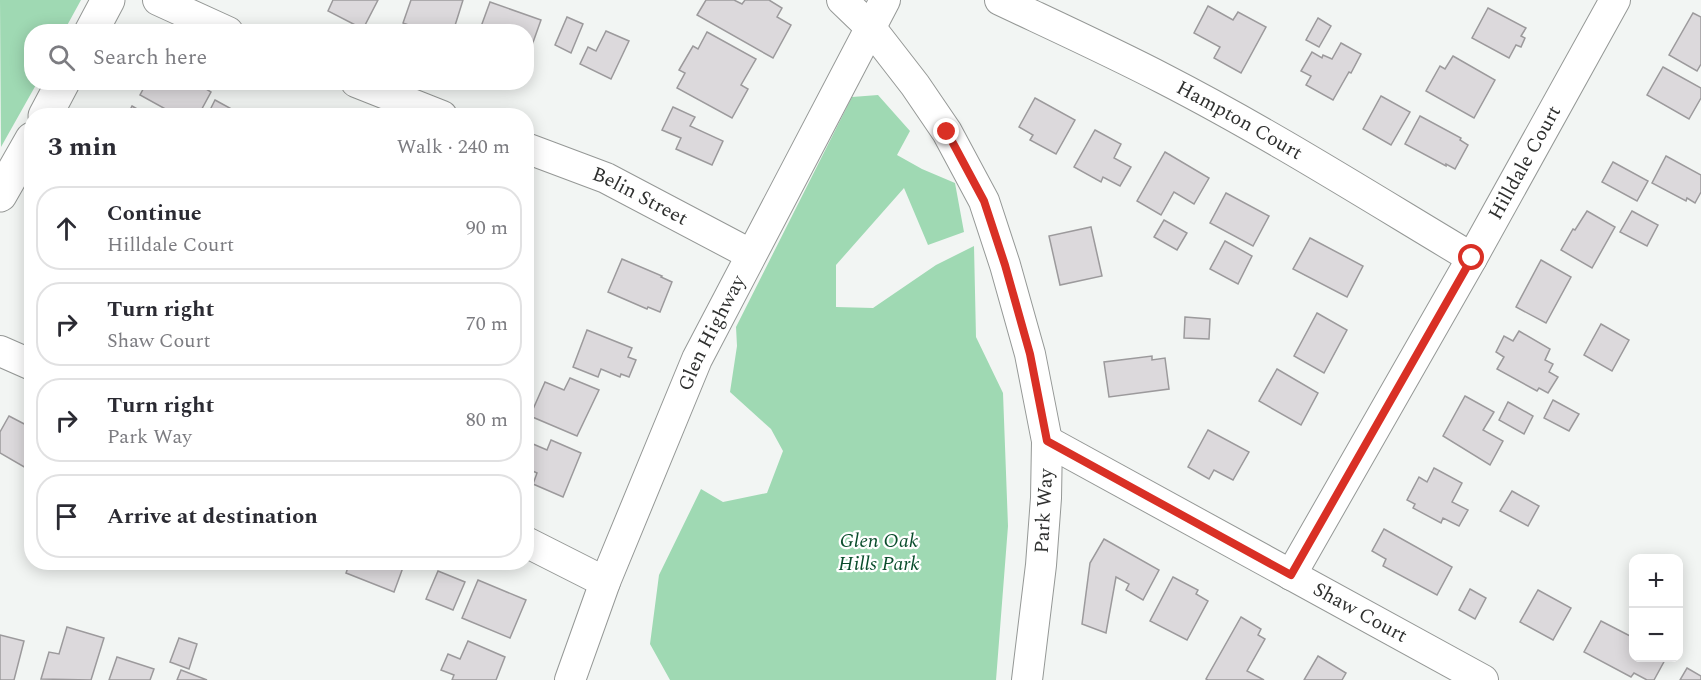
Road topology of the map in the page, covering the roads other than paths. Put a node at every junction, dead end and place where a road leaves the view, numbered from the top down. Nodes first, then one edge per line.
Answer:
1 (108, 0) edge
2 (158, 0) edge
3 (842, 0) edge
4 (885, 0) edge
5 (1000, 0) edge
6 (1615, 0) edge
7 (95, 24) edge
8 (210, 24) edge
9 (870, 27) junction
10 (59, 90) edge
11 (376, 90) edge
12 (49, 108) edge
13 (422, 108) edge
14 (24, 151) edge
15 (534, 151) edge
16 (4, 181) edge
17 (750, 254) junction
18 (1472, 258) junction
19 (0, 351) edge
20 (24, 362) edge
21 (1047, 441) junction
22 (534, 546) edge
23 (1291, 575) junction
24 (605, 582) junction
25 (570, 680) edge
26 (1027, 680) edge
27 (1483, 680) edge

1 - 7 street
2 - 8 street
3 - 9 street, Park Way
4 - 9 street, Glen Highway
5 - 18 street, Hampton Court
6 - 18 street, Hilldale Court
9 - 17 street, Glen Highway
9 - 21 street, Park Way
10 - 12 street
11 - 13 street
14 - 16 street
15 - 17 street, Belin Street
17 - 24 street, Glen Highway
18 - 23 street, Hilldale Court
19 - 20 street
21 - 23 street, Shaw Court
21 - 26 street, Park Way
22 - 24 street
23 - 27 street, Shaw Court
24 - 25 street, Glen Highway

